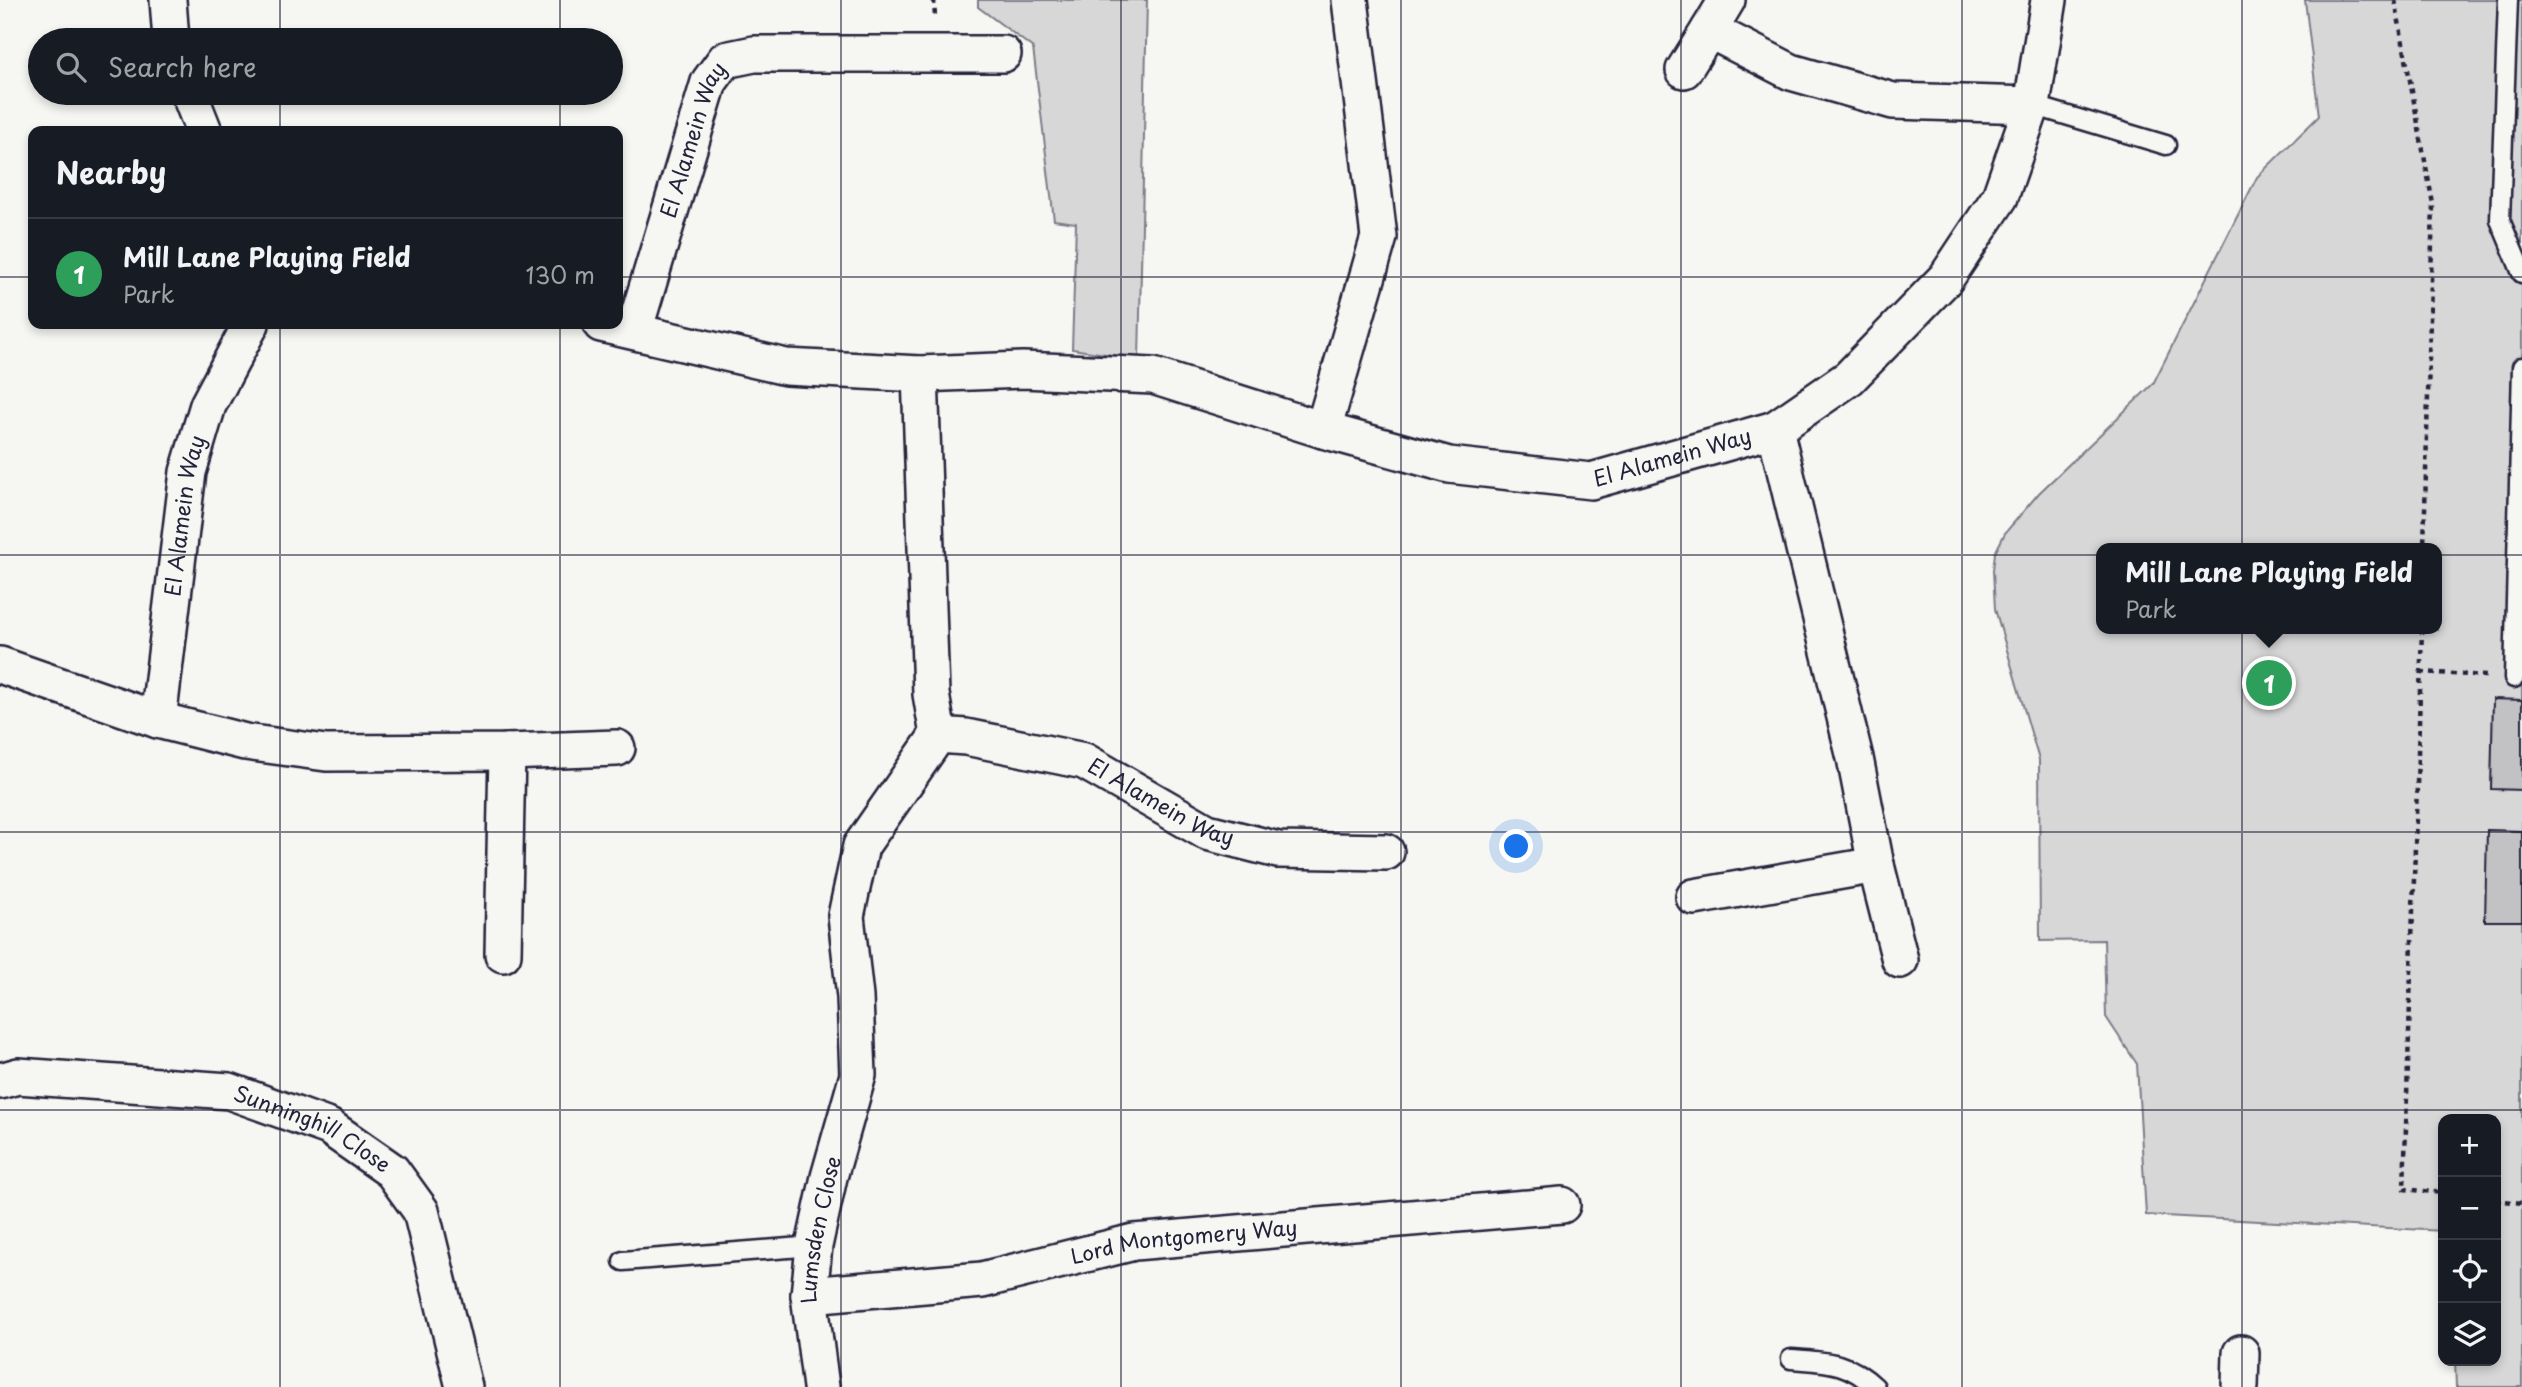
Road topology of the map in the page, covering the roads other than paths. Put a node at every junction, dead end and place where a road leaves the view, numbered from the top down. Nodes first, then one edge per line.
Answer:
1 (167, 0) edge
2 (1350, 0) edge
3 (1727, 0) edge
4 (2049, 0) edge
5 (2508, 0) edge
6 (170, 28) edge
7 (1709, 30) junction
8 (1003, 54) dead end
9 (1684, 70) dead end
10 (194, 105) edge
11 (2032, 105) junction
12 (202, 126) edge
13 (2166, 145) dead end
14 (2522, 273) edge
15 (623, 314) edge
16 (623, 328) edge
17 (248, 329) edge
18 (2522, 367) edge
19 (920, 374) junction
20 (1774, 429) junction
21 (1323, 430) junction
22 (0, 665) edge
23 (2514, 678) road end
24 (158, 720) junction
25 (938, 735) junction
26 (617, 748) dead end
27 (508, 752) junction
28 (1387, 852) dead end
29 (1876, 865) junction
30 (1694, 897) dead end
31 (503, 954) dead end
32 (1900, 960) dead end
33 (0, 1081) edge
34 (1562, 1205) dead end
35 (814, 1246) junction
36 (623, 1262) dead end
37 (809, 1295) junction
38 (1791, 1359) dead end
39 (464, 1387) edge
40 (821, 1387) edge
41 (1875, 1387) edge

1 - 6 street
2 - 21 street
3 - 7 street
4 - 11 street, El Alamein Way
5 - 14 lane
7 - 9 street
7 - 11 street
8 - 15 street, El Alamein Way
10 - 12 street
11 - 13 lane
11 - 20 street, El Alamein Way
16 - 19 street, El Alamein Way
17 - 24 street, El Alamein Way
18 - 23 lane
19 - 21 street, El Alamein Way
19 - 25 street
20 - 21 street, El Alamein Way
20 - 29 street, El Alamein Way
22 - 24 street
24 - 27 street
25 - 28 street, El Alamein Way
25 - 35 street, Lumsden Close
26 - 27 street
27 - 31 street
29 - 30 street
29 - 32 street, El Alamein Way
33 - 39 street, Sunninghill Close
34 - 37 street, Lord Montgomery Way
35 - 36 lane
35 - 37 street, Lumsden Close
37 - 40 street, Lumsden Close
38 - 41 lane

